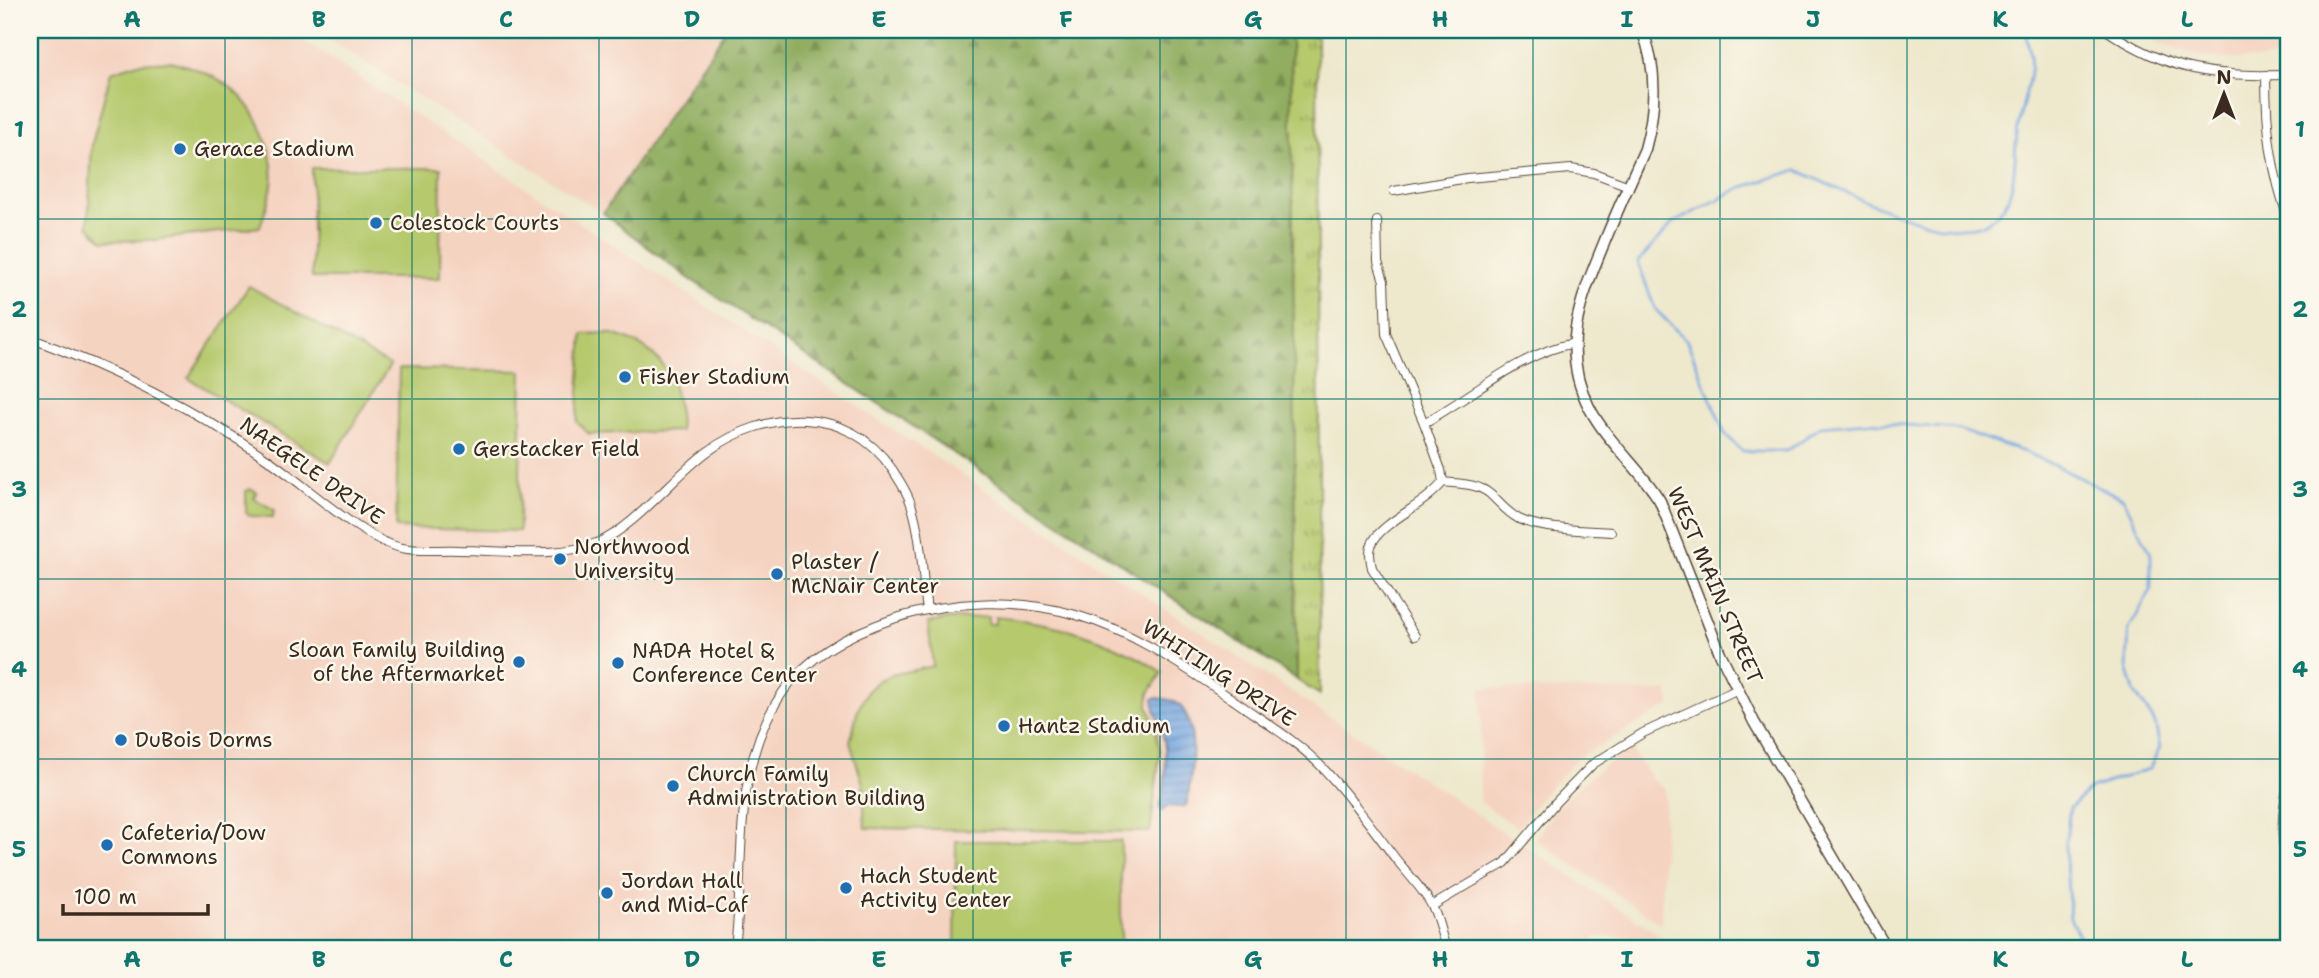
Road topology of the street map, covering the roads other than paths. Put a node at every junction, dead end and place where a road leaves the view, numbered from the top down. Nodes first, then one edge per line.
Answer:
1 (1642, 30) edge
2 (2106, 30) edge
3 (2266, 75) junction
4 (2289, 75) edge
5 (1629, 186) junction
6 (1394, 191) dead end
7 (2289, 220) edge
8 (1377, 221) dead end
9 (30, 338) edge
10 (1575, 343) junction
11 (1424, 423) junction
12 (1443, 482) junction
13 (1611, 532) dead end
14 (927, 610) junction
15 (1415, 636) dead end
16 (1738, 689) junction
17 (2289, 782) edge
18 (2289, 873) edge
19 (1432, 906) junction
20 (735, 948) edge
21 (1446, 948) edge
22 (1886, 948) edge

1 - 5 street, WEST MAIN STREET
2 - 3 street
3 - 4 street
3 - 7 street
5 - 6 street
5 - 10 street, WEST MAIN STREET
8 - 11 street
9 - 14 street, NAEGELE DRIVE
10 - 11 street
10 - 16 street, WEST MAIN STREET
11 - 12 street
12 - 13 street
12 - 15 street
14 - 19 street, WHITING DRIVE
14 - 20 street, WHITING DRIVE
16 - 19 street
16 - 22 street, WEST MAIN STREET
17 - 18 street
19 - 21 street, WHITING DRIVE

